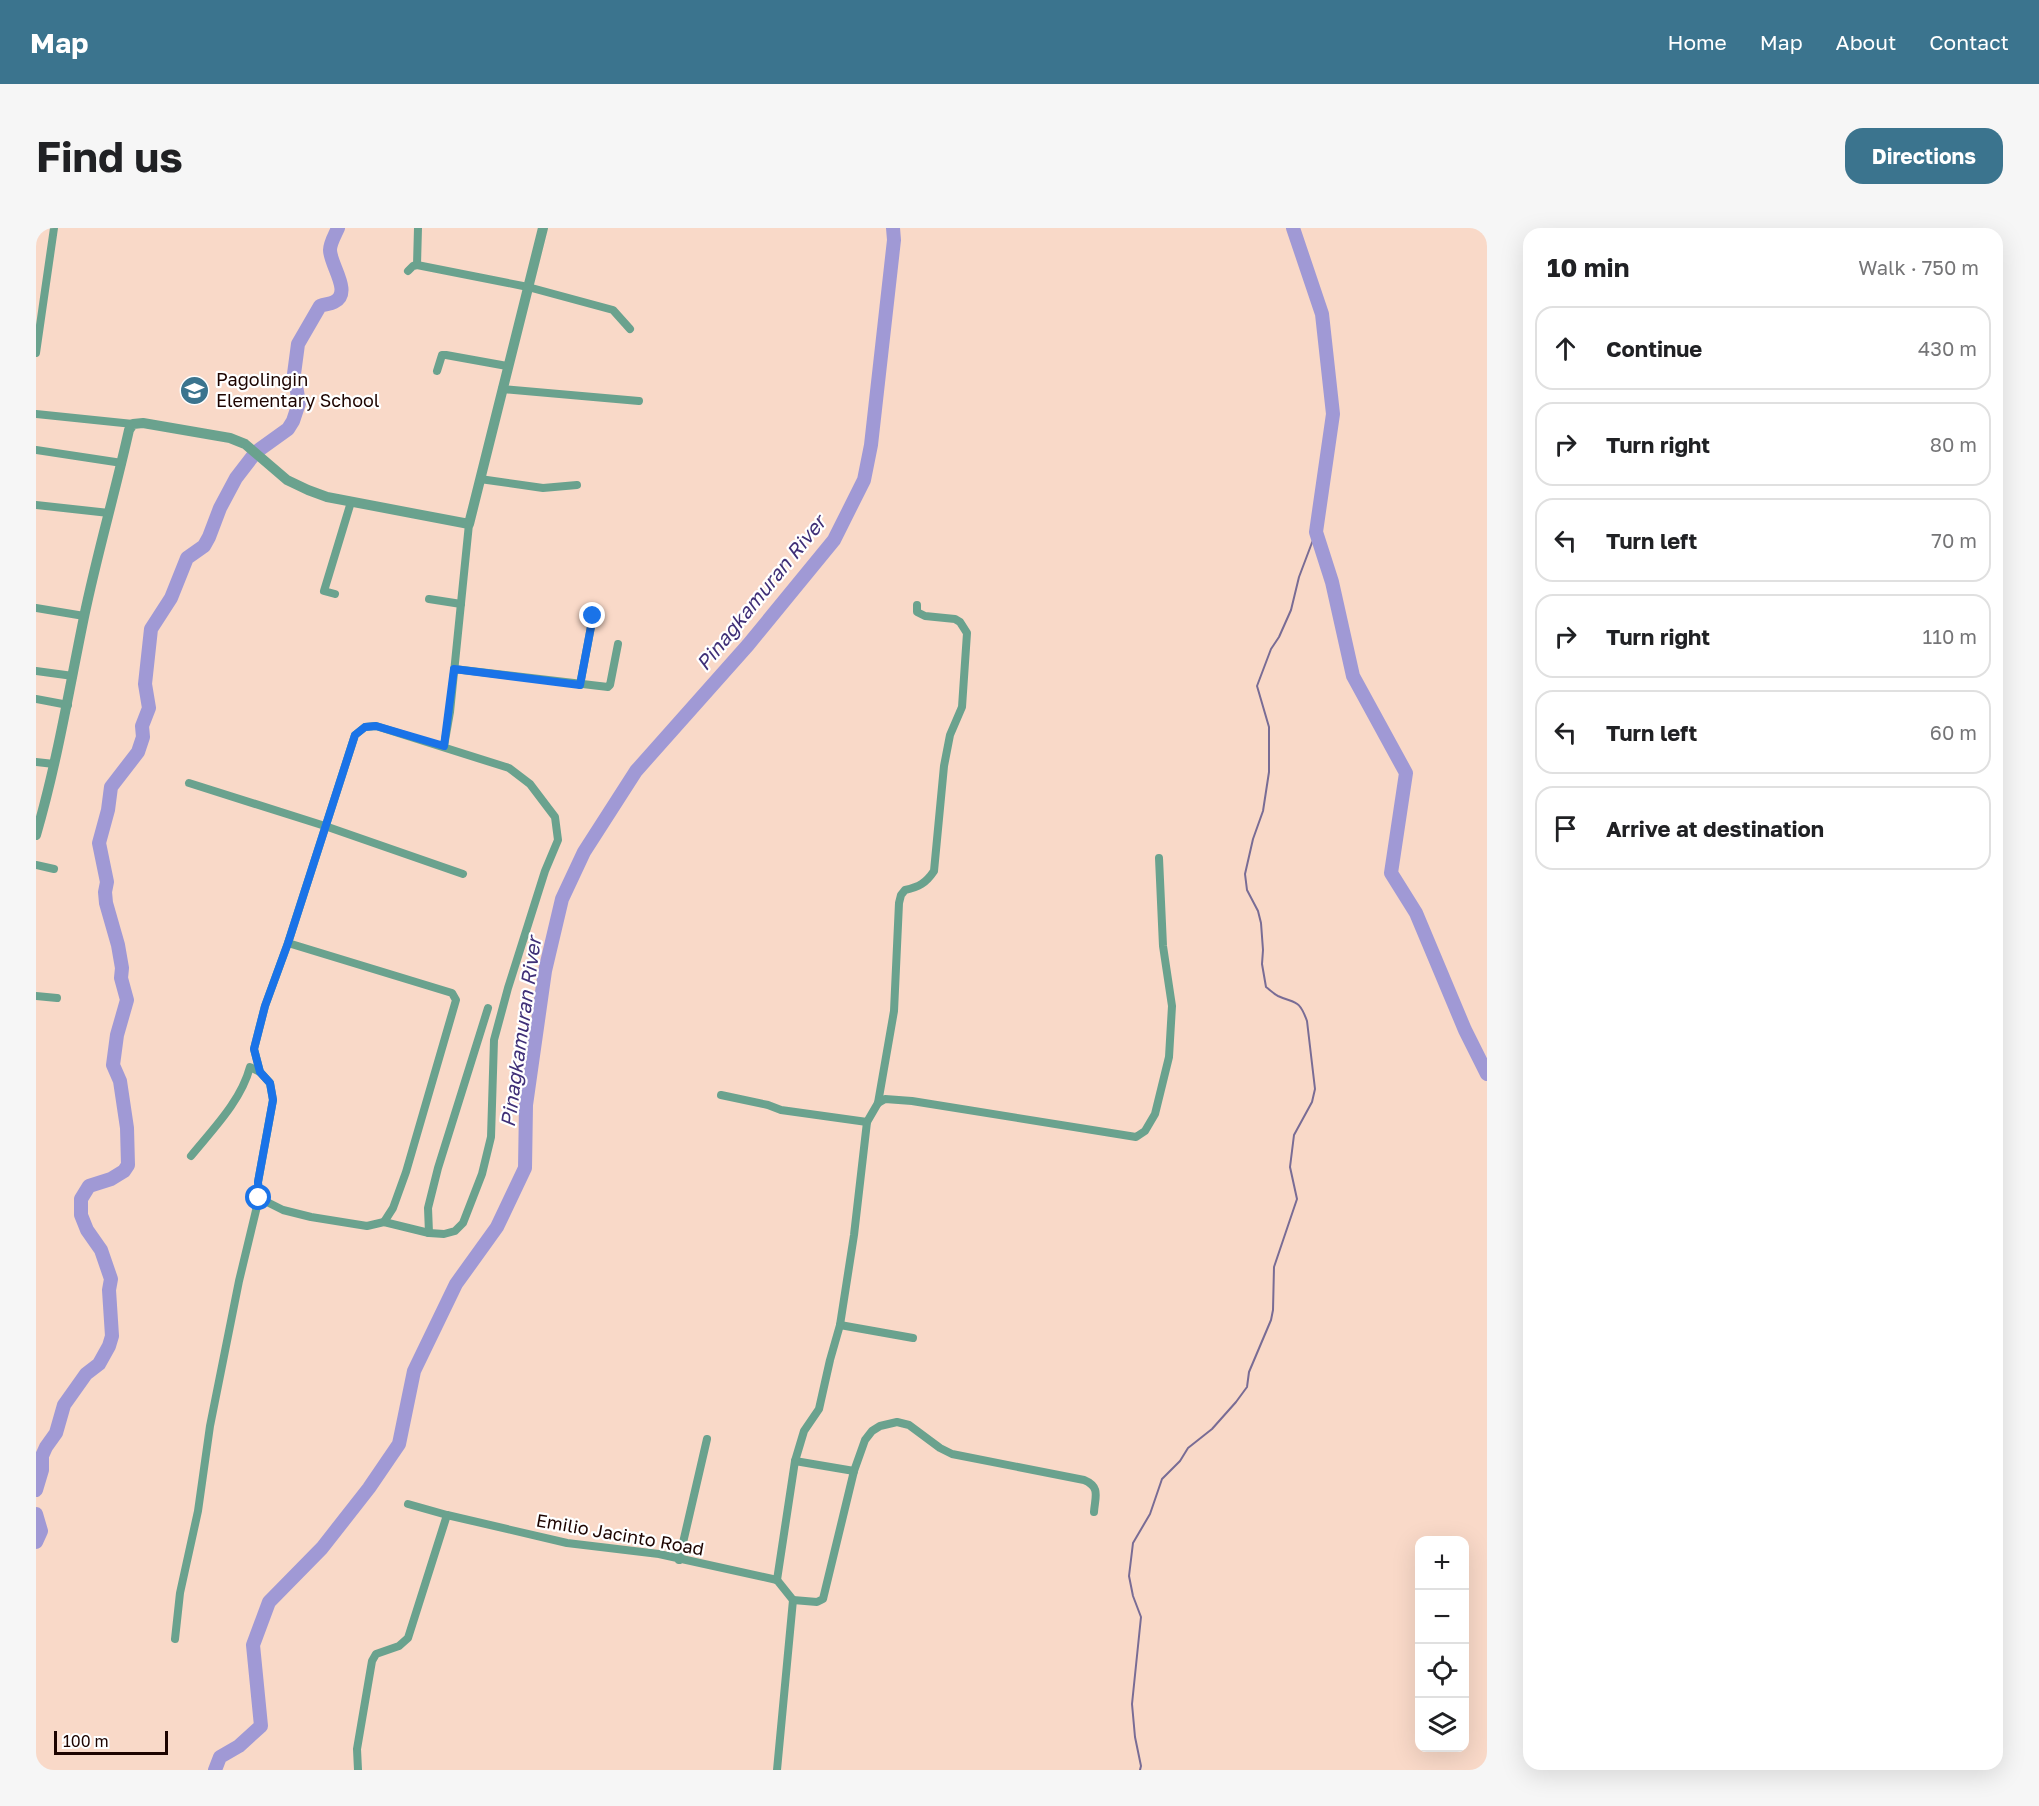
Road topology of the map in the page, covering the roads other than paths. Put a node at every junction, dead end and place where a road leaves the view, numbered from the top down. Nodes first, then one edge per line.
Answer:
1 (54, 228) edge
2 (418, 228) edge
3 (543, 228) edge
4 (417, 265) junction
5 (408, 271) dead end
6 (528, 287) junction
7 (40, 310) edge
8 (630, 329) dead end
9 (36, 349) edge
10 (507, 366) junction
11 (437, 371) dead end
12 (502, 389) junction
13 (639, 401) dead end
14 (36, 414) edge
15 (133, 424) junction
16 (36, 450) edge
17 (122, 463) junction
18 (480, 479) junction
19 (577, 485) dead end
20 (351, 502) junction
21 (36, 505) edge
22 (109, 513) junction
23 (469, 524) junction
24 (335, 594) dead end
25 (429, 599) dead end
26 (461, 603) junction
27 (917, 605) dead end
28 (36, 608) edge
29 (84, 616) junction
30 (593, 616) dead end
31 (618, 644) dead end
32 (454, 669) junction
33 (36, 671) edge
34 (73, 676) junction
35 (580, 685) junction
36 (36, 699) edge
37 (68, 705) junction
38 (444, 746) junction
39 (36, 762) edge
40 (54, 764) junction
41 (189, 783) dead end
42 (325, 826) junction
43 (36, 835) edge
44 (1159, 858) dead end
45 (36, 865) edge
46 (54, 869) dead end
47 (463, 874) dead end
48 (288, 943) junction
49 (36, 996) edge
50 (57, 999) dead end
51 (488, 1008) dead end
52 (260, 1072) junction
53 (721, 1095) dead end
54 (878, 1103) junction
55 (867, 1122) junction
56 (192, 1156) dead end
57 (259, 1198) junction
58 (384, 1222) junction
59 (429, 1233) junction
60 (840, 1325) junction
61 (913, 1338) dead end
62 (707, 1439) dead end
63 (795, 1461) junction
64 (854, 1471) junction
65 (408, 1504) dead end
66 (1094, 1512) dead end
67 (447, 1515) junction
68 (679, 1560) junction
69 (777, 1580) junction
70 (793, 1600) junction
71 (175, 1639) dead end
72 (358, 1770) edge
73 (777, 1770) edge

1 - 7 street
2 - 4 street
3 - 6 street
4 - 5 street
4 - 6 street
6 - 8 street
6 - 10 street
7 - 9 street
10 - 11 street
10 - 12 street
12 - 13 street
12 - 18 street
14 - 15 street
15 - 17 street
15 - 20 street
16 - 17 street
17 - 22 street
18 - 19 street
18 - 23 street
20 - 23 street
20 - 24 street
21 - 22 street
22 - 29 street
23 - 26 street
25 - 26 street
26 - 32 street
27 - 54 street
28 - 29 street
29 - 34 street
30 - 35 street
31 - 35 street
32 - 35 street
32 - 38 street
33 - 34 street
34 - 37 street
36 - 37 street
37 - 40 street
38 - 42 street
38 - 59 street
39 - 40 street
40 - 43 street
41 - 42 street
42 - 47 street
42 - 48 street
44 - 54 street
45 - 46 street
48 - 52 street
48 - 58 street
49 - 50 street
51 - 59 street
52 - 56 street
52 - 57 street
53 - 55 street
54 - 55 street
55 - 60 street
57 - 58 street
57 - 71 street
58 - 59 street
60 - 61 street
60 - 63 street
62 - 68 street
63 - 64 street
63 - 69 street
64 - 66 street
64 - 70 street
65 - 67 street, Emilio Jacinto Road
67 - 68 street, Emilio Jacinto Road
67 - 72 street
68 - 69 street, Emilio Jacinto Road
69 - 70 street
70 - 73 street

